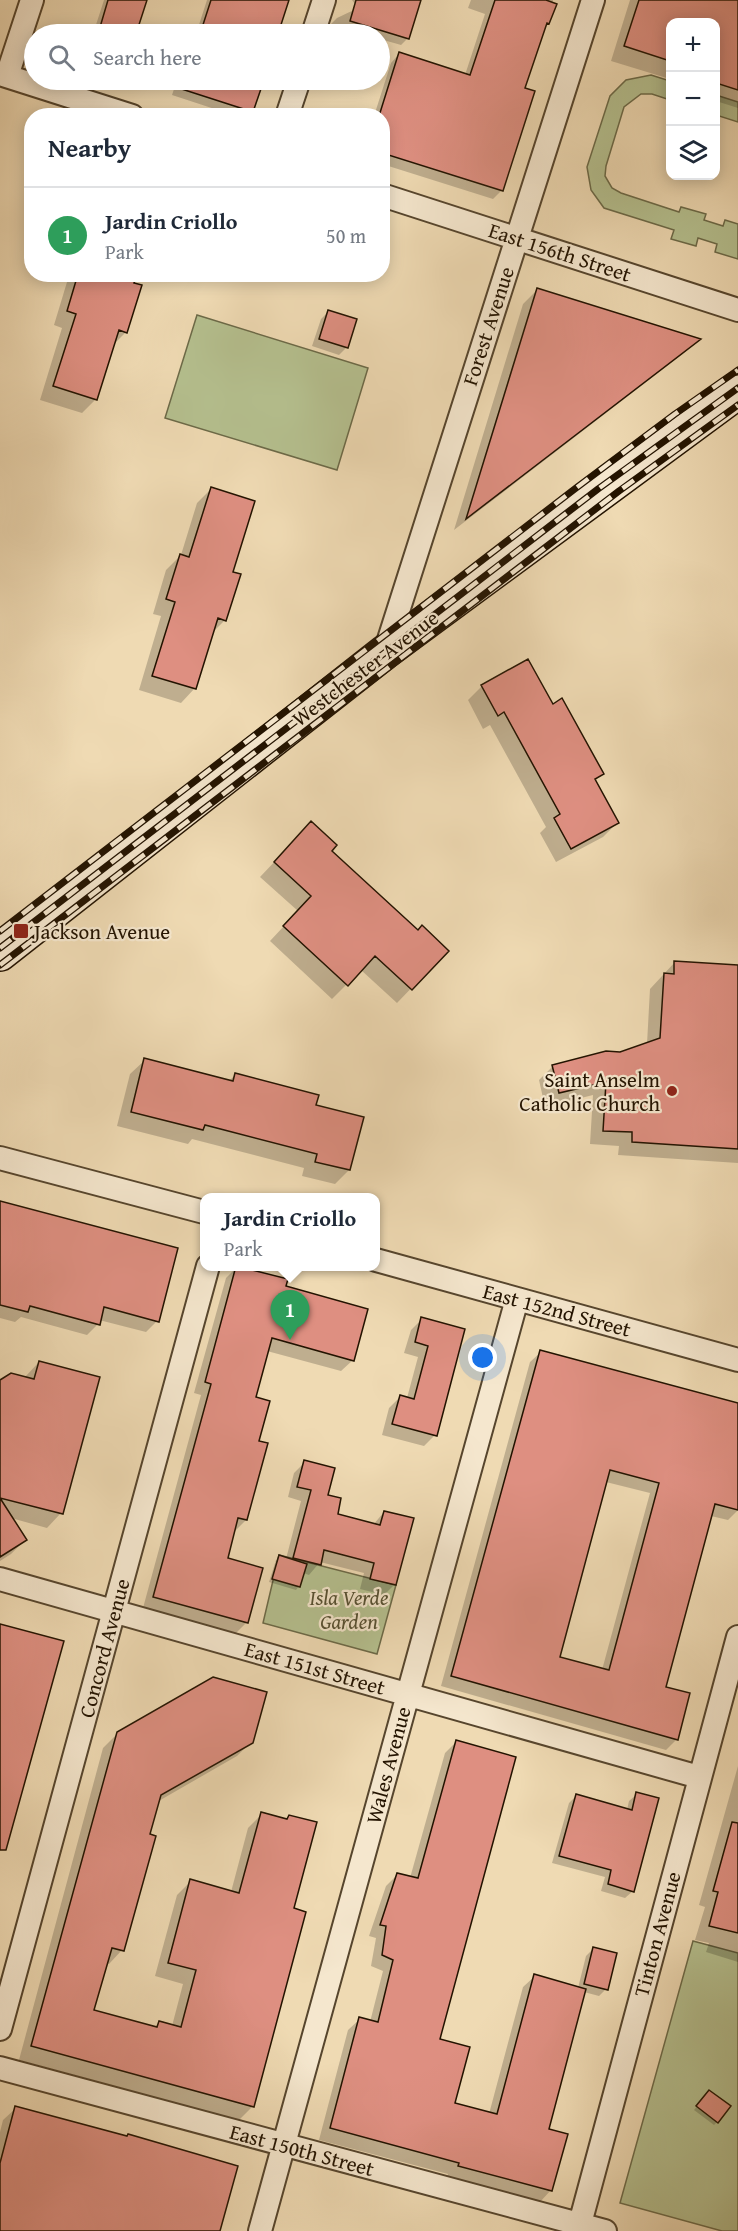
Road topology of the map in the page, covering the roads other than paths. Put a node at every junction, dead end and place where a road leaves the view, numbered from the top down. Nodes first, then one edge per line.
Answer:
1 (32, 0) edge
2 (324, 0) edge
3 (593, 0) edge
4 (316, 24) edge
5 (4, 75) edge
6 (24, 81) edge
7 (51, 90) edge
8 (295, 90) edge
9 (107, 108) edge
10 (289, 108) edge
11 (390, 198) edge
12 (516, 237) junction
13 (738, 310) edge
14 (738, 392) edge
15 (385, 652) junction
16 (0, 954) edge
17 (0, 1158) edge
18 (200, 1211) edge
19 (380, 1261) edge
20 (207, 1271) edge
21 (517, 1299) junction
22 (738, 1360) edge
23 (0, 1579) edge
24 (114, 1611) junction
25 (738, 1637) edge
26 (407, 1694) junction
27 (699, 1777) junction
28 (0, 2030) edge
29 (0, 2068) edge
30 (284, 2145) junction
31 (579, 2228) edge
32 (260, 2231) edge
33 (605, 2231) edge

1 - 5 street
2 - 4 street
3 - 12 street, Forest Avenue
5 - 6 street
7 - 9 street
8 - 10 street
11 - 12 street, East 156th Street
12 - 13 street, East 156th Street
12 - 15 street, Forest Avenue
14 - 15 main road, Westchester Avenue
15 - 16 main road, Westchester Avenue
17 - 18 street
19 - 21 street, East 152nd Street
20 - 24 street, Concord Avenue
21 - 22 street, East 152nd Street
21 - 26 street, Wales Avenue
23 - 24 street, East 151st Street
24 - 26 street, East 151st Street
24 - 28 street, Concord Avenue
25 - 27 street, Tinton Avenue
26 - 27 street, East 151st Street
26 - 30 street, Wales Avenue
27 - 31 street, Tinton Avenue
29 - 30 street, East 150th Street
30 - 31 street, East 150th Street
30 - 32 street, Wales Avenue
31 - 33 street, East 150th Street

